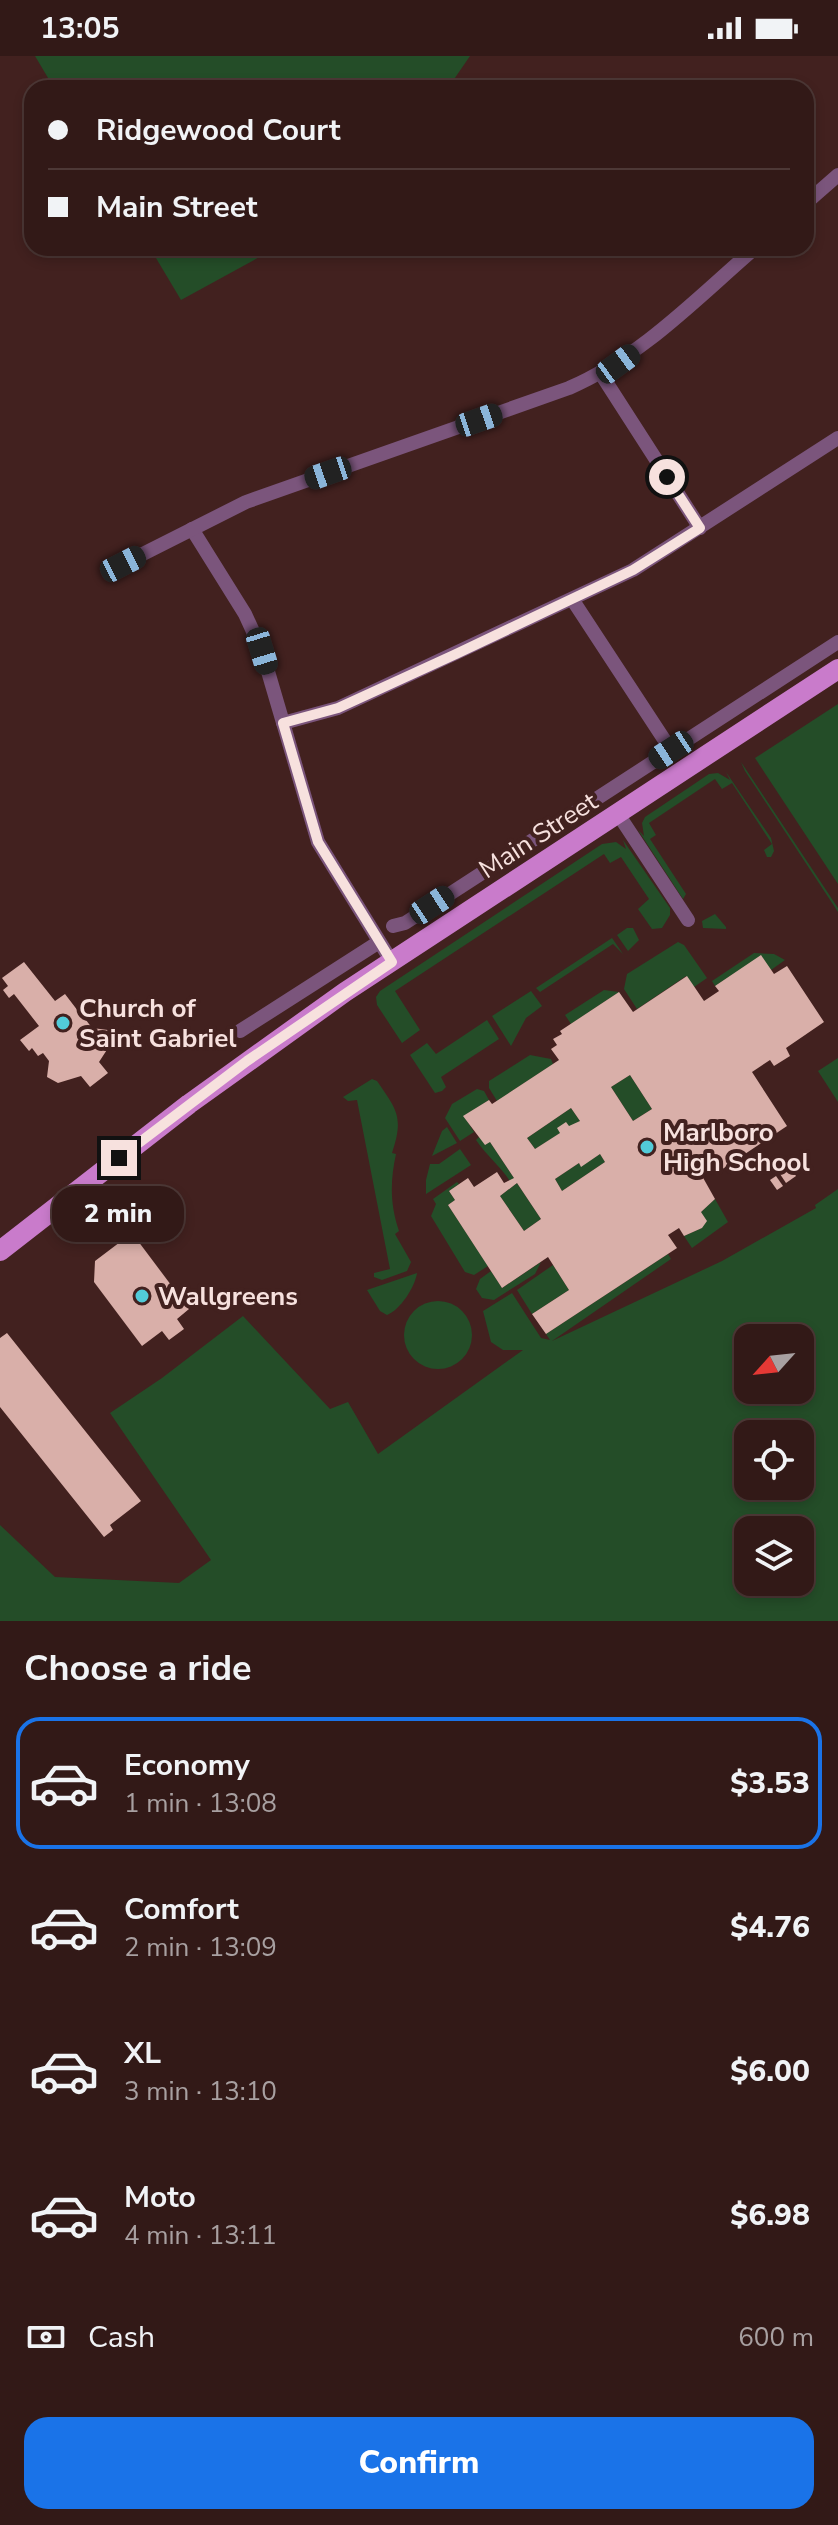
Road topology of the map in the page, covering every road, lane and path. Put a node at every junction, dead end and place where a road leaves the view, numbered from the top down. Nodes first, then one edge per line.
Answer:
1 (838, 175) edge
2 (814, 196) edge
3 (746, 256) edge
4 (601, 374) junction
5 (838, 438) edge
6 (700, 528) junction
7 (192, 529) junction
8 (123, 564) dead end
9 (572, 599) junction
10 (838, 642) edge
11 (838, 669) edge
12 (283, 723) junction
13 (671, 750) junction
14 (618, 814) junction
15 (688, 920) dead end
16 (393, 926) dead end
17 (379, 942) junction
18 (392, 962) junction
19 (240, 1031) dead end
20 (0, 1251) edge

1 - 2 street
3 - 4 street
4 - 6 street
4 - 7 street
5 - 6 street
6 - 9 street
7 - 8 street
7 - 12 street
9 - 12 street
9 - 13 street
10 - 13 street
11 - 14 main road, Main Street
12 - 17 street
13 - 16 street
14 - 15 street
14 - 18 main road, Main Street
17 - 18 street
17 - 19 street
18 - 20 main road, Main Street

